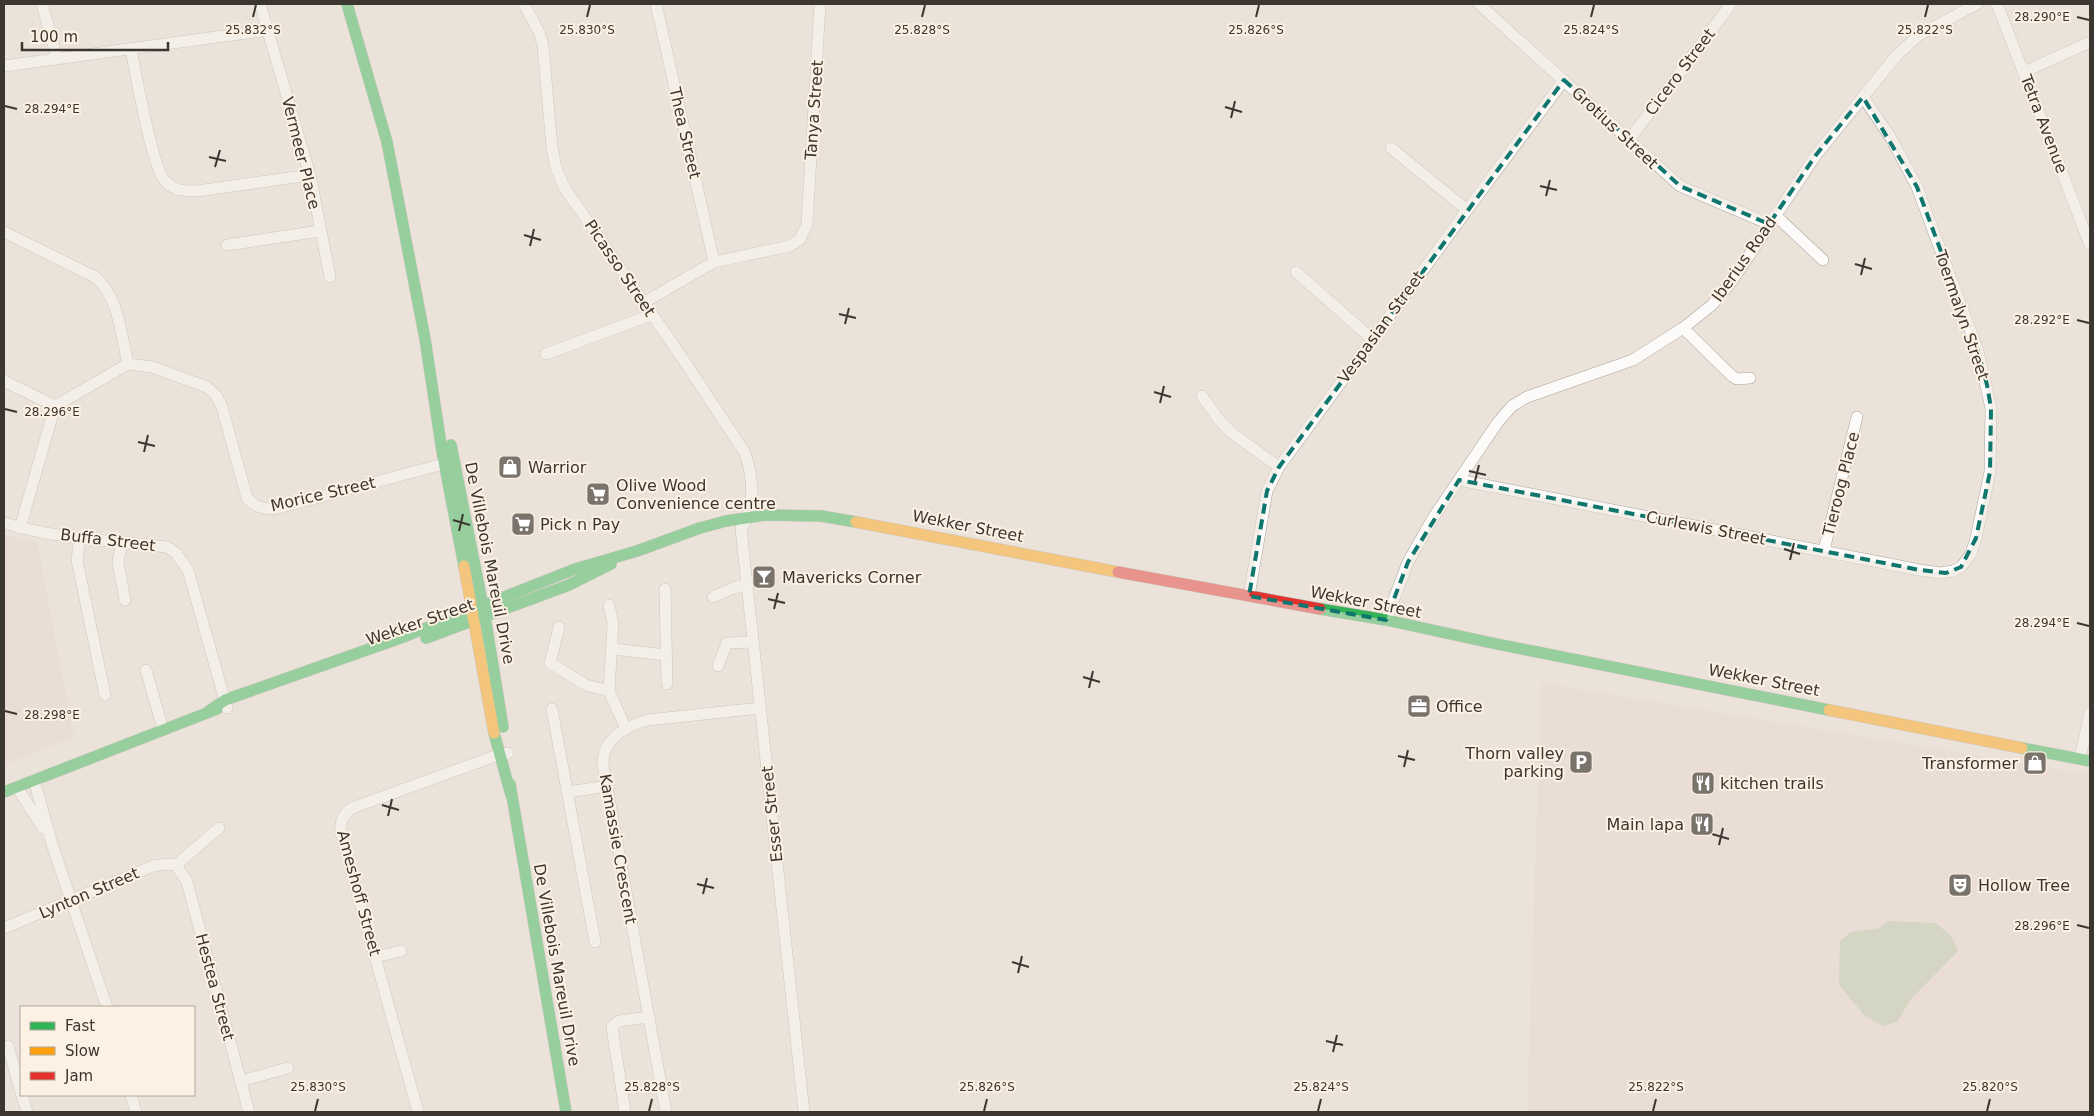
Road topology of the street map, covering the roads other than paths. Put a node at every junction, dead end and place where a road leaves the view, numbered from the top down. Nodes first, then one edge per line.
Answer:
1 (42, 4) edge
2 (260, 4) edge
3 (347, 4) edge
4 (524, 4) edge
5 (656, 4) edge
6 (820, 4) edge
7 (1479, 4) edge
8 (1731, 4) edge
9 (1977, 4) edge
10 (1997, 4) edge
11 (268, 30) junction
12 (2090, 42) edge
13 (131, 50) junction
14 (57, 58) junction
15 (4, 66) edge
16 (2024, 72) junction
17 (1564, 80) junction
18 (1864, 97) junction
19 (1629, 140) junction
20 (1391, 148) dead end
21 (310, 175) junction
22 (1467, 210) junction
23 (1772, 219) junction
24 (320, 231) junction
25 (4, 232) edge
26 (2090, 245) edge
27 (227, 246) dead end
28 (1823, 260) dead end
29 (714, 262) junction
30 (1296, 272) dead end
31 (330, 277) dead end
32 (643, 302) junction
33 (651, 315) junction
34 (1683, 328) junction
35 (1372, 339) junction
36 (546, 354) dead end
37 (128, 364) junction
38 (1750, 378) dead end
39 (4, 381) edge
40 (1202, 396) dead end
41 (54, 406) junction
42 (1857, 418) dead end
43 (450, 462) junction
44 (1279, 467) junction
45 (1459, 480) junction
46 (748, 517) junction
47 (4, 523) edge
48 (20, 528) junction
49 (80, 538) junction
50 (122, 542) junction
51 (1824, 550) junction
52 (1953, 571) joint
53 (747, 586) junction
54 (665, 589) dead end
55 (1248, 596) junction
56 (713, 597) dead end
57 (125, 600) dead end
58 (609, 605) dead end
59 (478, 613) junction
60 (1386, 620) junction
61 (559, 627) dead end
62 (753, 642) junction
63 (612, 649) junction
64 (666, 655) junction
65 (718, 666) dead end
66 (146, 670) dead end
67 (667, 684) dead end
68 (609, 691) junction
69 (105, 694) dead end
70 (226, 704) junction
71 (760, 708) junction
72 (552, 709) dead end
73 (2090, 713) edge
74 (162, 729) junction
75 (626, 729) junction
76 (503, 754) junction
77 (2085, 760) edge
78 (34, 780) junction
79 (607, 786) junction
80 (17, 787) junction
81 (4, 792) edge
82 (568, 792) junction
83 (219, 828) dead end
84 (52, 844) junction
85 (176, 865) junction
86 (71, 901) junction
87 (4, 928) edge
88 (595, 942) dead end
89 (401, 951) dead end
90 (375, 957) junction
91 (107, 1006) edge
92 (649, 1017) junction
93 (8, 1046) dead end
94 (288, 1068) dead end
95 (241, 1082) junction
96 (20, 1087) edge
97 (23, 1096) edge
98 (131, 1096) edge
99 (27, 1112) edge
100 (136, 1112) edge
101 (249, 1112) edge
102 (418, 1112) edge
103 (566, 1112) edge
104 (625, 1112) edge
105 (666, 1112) edge
106 (804, 1112) edge

1 - 14 street
2 - 11 street, Vermeer Place
3 - 43 street, De Villebois Mareuil Drive
4 - 32 street, Picasso Street
5 - 29 street, Thea Street
6 - 29 street, Tanya Street
7 - 17 street, Grotius Street
8 - 19 street, Cicero Street
9 - 18 street, Iberius Road
10 - 16 street, Tetra Avenue
11 - 13 street
11 - 21 street, Vermeer Place
12 - 16 street
13 - 14 street
13 - 21 street
14 - 15 street
16 - 26 street, Tetra Avenue
17 - 19 street, Grotius Street
17 - 22 street, Vespasian Street
18 - 23 street, Iberius Road
18 - 52 street, Toermalyn Street
19 - 23 street, Grotius Street
20 - 22 street
21 - 24 street, Vermeer Place
22 - 35 street, Vespasian Street
23 - 28 street
23 - 34 street, Iberius Road
24 - 27 street
24 - 31 street, Vermeer Place
25 - 37 street
29 - 32 street, Tanya Street
30 - 35 street
32 - 33 street, Picasso Street
33 - 36 street
33 - 46 street, Picasso Street
34 - 38 street
34 - 45 street, Iberius Road
35 - 44 street, Vespasian Street
37 - 41 street
37 - 43 street, Morice Street
39 - 41 street
40 - 44 street
41 - 48 street
42 - 51 street, Tieroog Place
43 - 59 street, De Villebois Mareuil Drive
44 - 55 street, Vespasian Street
45 - 51 street, Curlewis Street
45 - 60 street, Iberius Road
46 - 53 street, Esser Street
46 - 55 street, Wekker Street
46 - 59 street, Wekker Street
47 - 48 street, Buffa Street
48 - 49 street, Buffa Street
49 - 50 street, Buffa Street
49 - 69 street
50 - 57 street
50 - 70 street, Buffa Street
51 - 52 street, Curlewis Street
53 - 56 street
53 - 62 street, Esser Street
54 - 64 street
55 - 60 street, Wekker Street
58 - 63 street
59 - 70 street, Wekker Street
59 - 76 street, De Villebois Mareuil Drive
60 - 77 street, Wekker Street
61 - 68 street
62 - 65 street
62 - 71 street, Esser Street
63 - 64 street
63 - 68 street
64 - 67 street
66 - 74 street
68 - 75 street
70 - 74 street, Wekker Street
71 - 75 street, Kamassie Crescent
71 - 106 street, Esser Street
72 - 82 street
73 - 77 street
74 - 78 street, Wekker Street
75 - 79 street, Kamassie Crescent
76 - 90 street, Ameshoff Street
76 - 103 street, De Villebois Mareuil Drive
78 - 80 street, Wekker Street
78 - 84 street
79 - 82 street
79 - 92 street, Kamassie Crescent
80 - 81 street, Wekker Street
80 - 84 street
82 - 88 street
83 - 85 street
84 - 86 street
85 - 86 street, Lynton Street
85 - 95 street, Hestea Street
86 - 87 street, Lynton Street
86 - 91 street
89 - 90 street
90 - 102 street, Ameshoff Street
92 - 104 street
92 - 105 street, Kamassie Crescent
93 - 96 street
94 - 95 street
95 - 101 street, Hestea Street
97 - 99 street
98 - 100 street

